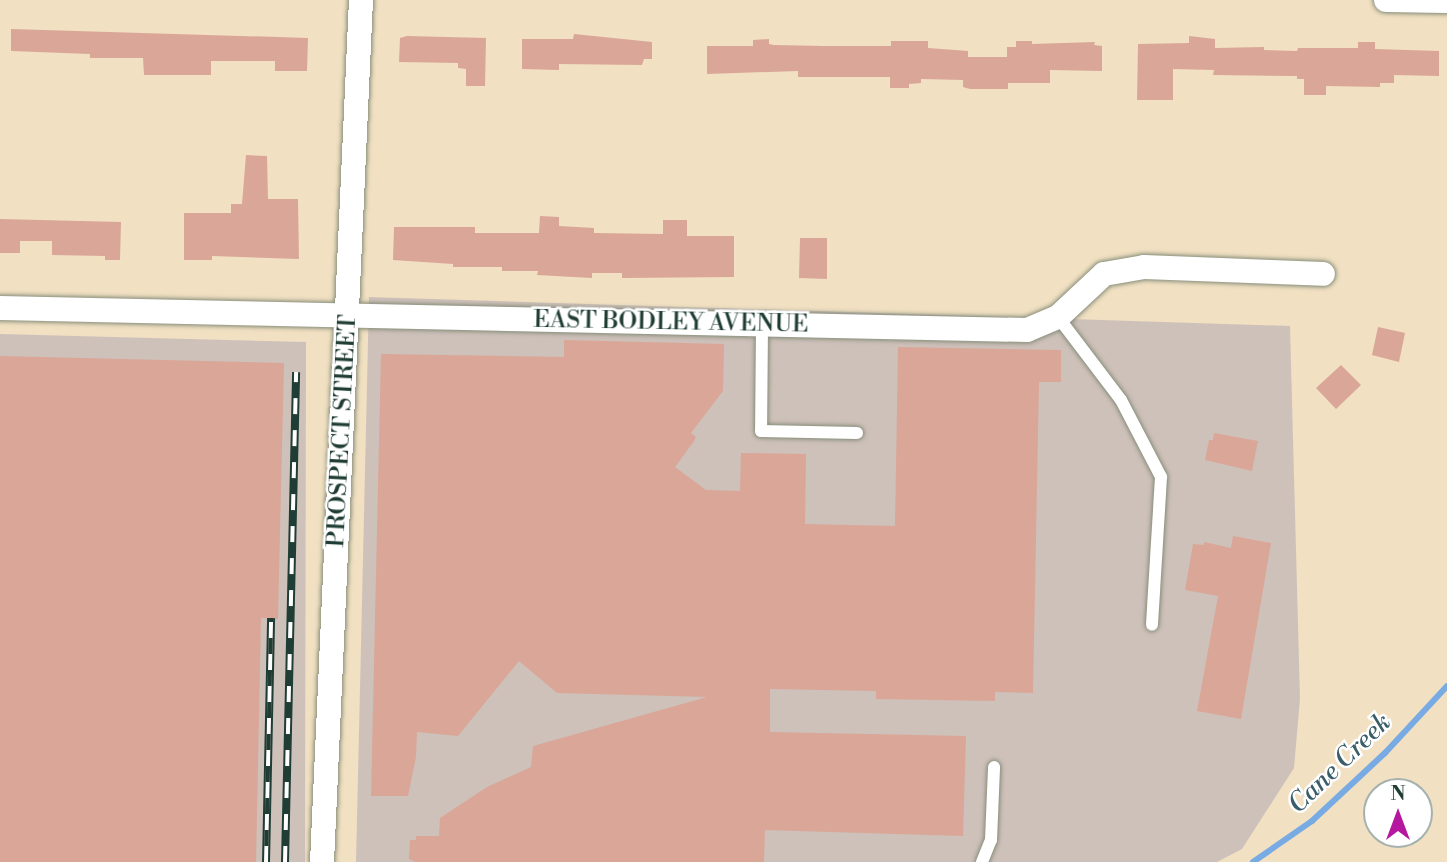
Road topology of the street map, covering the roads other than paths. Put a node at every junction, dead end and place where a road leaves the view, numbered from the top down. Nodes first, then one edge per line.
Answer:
1 (361, 0) edge
2 (1386, 0) edge
3 (1447, 1) edge
4 (1323, 274) dead end
5 (0, 308) edge
6 (349, 317) junction
7 (1058, 317) junction
8 (762, 325) junction
9 (857, 433) dead end
10 (1152, 625) dead end
11 (994, 767) dead end
12 (323, 862) edge
13 (982, 862) edge

1 - 6 street, PROSPECT STREET
2 - 3 street
4 - 7 street, EAST BODLEY AVENUE
5 - 6 street, EAST BODLEY AVENUE
6 - 8 street, EAST BODLEY AVENUE
6 - 12 street, PROSPECT STREET
7 - 8 street, EAST BODLEY AVENUE
7 - 10 lane
8 - 9 lane
11 - 13 lane

